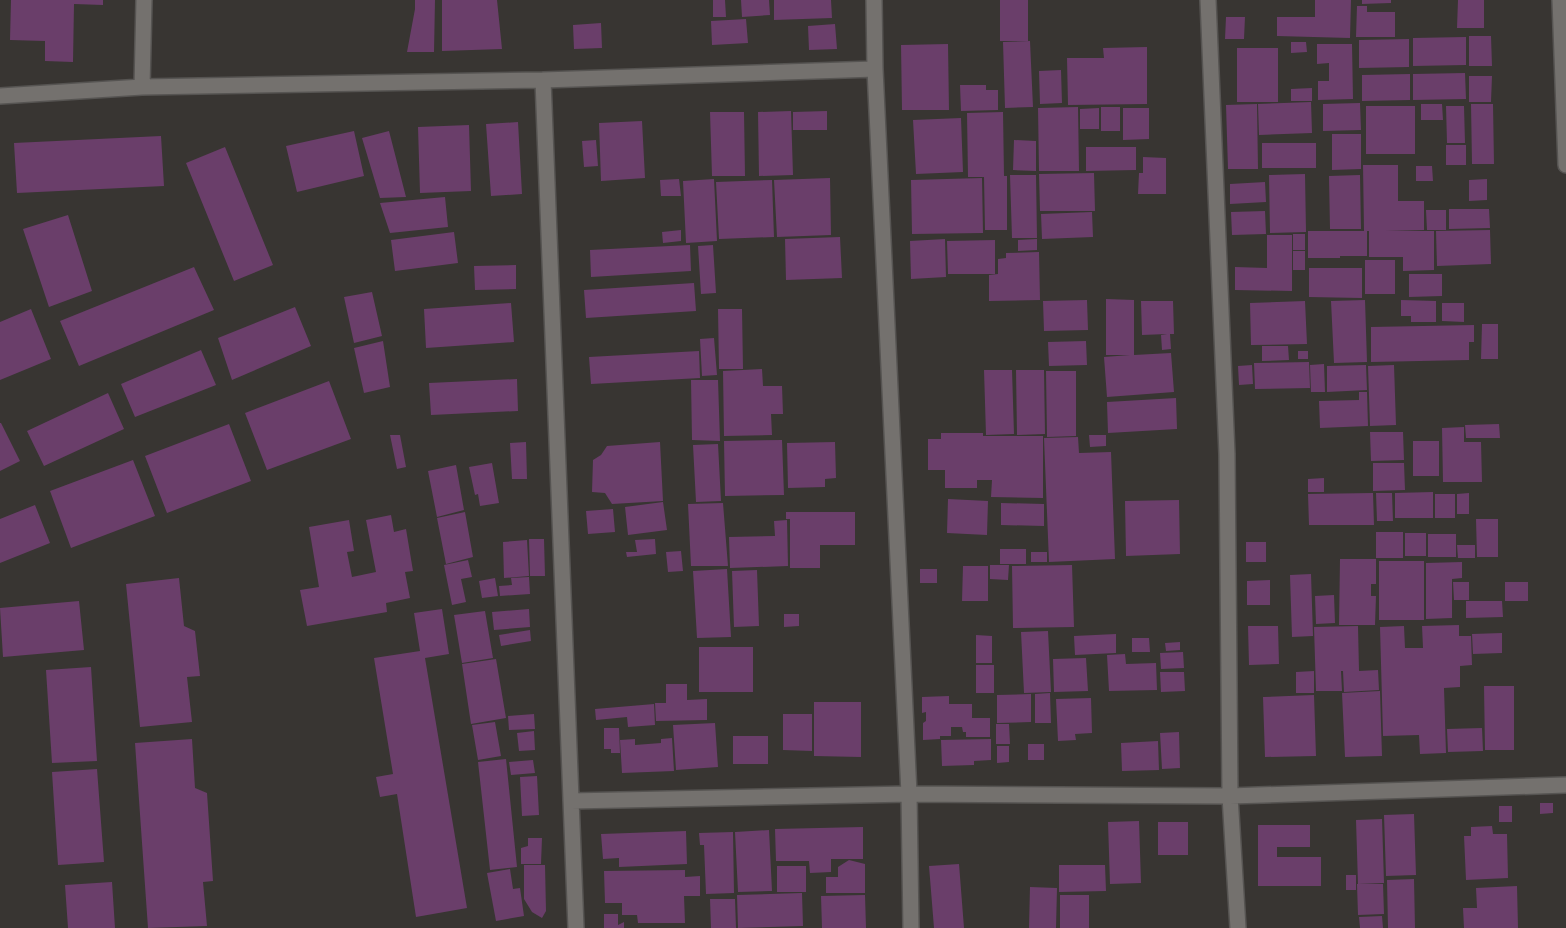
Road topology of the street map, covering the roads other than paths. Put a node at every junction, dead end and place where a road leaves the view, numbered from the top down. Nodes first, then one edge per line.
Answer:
1 (144, 0) edge
2 (874, 0) edge
3 (1208, 0) edge
4 (1560, 0) edge
5 (874, 69) junction
6 (543, 80) junction
7 (142, 87) junction
8 (0, 96) edge
9 (1566, 165) edge
10 (1566, 785) edge
11 (909, 794) junction
12 (1230, 796) junction
13 (571, 801) junction
14 (576, 928) edge
15 (911, 928) edge
16 (1238, 928) edge

1 - 7 street
2 - 5 street
3 - 12 street
4 - 9 street
5 - 6 street
5 - 11 street
6 - 7 street
6 - 13 street
7 - 8 street
10 - 12 street
11 - 12 street
11 - 13 street
11 - 15 street
12 - 16 street
13 - 14 street

